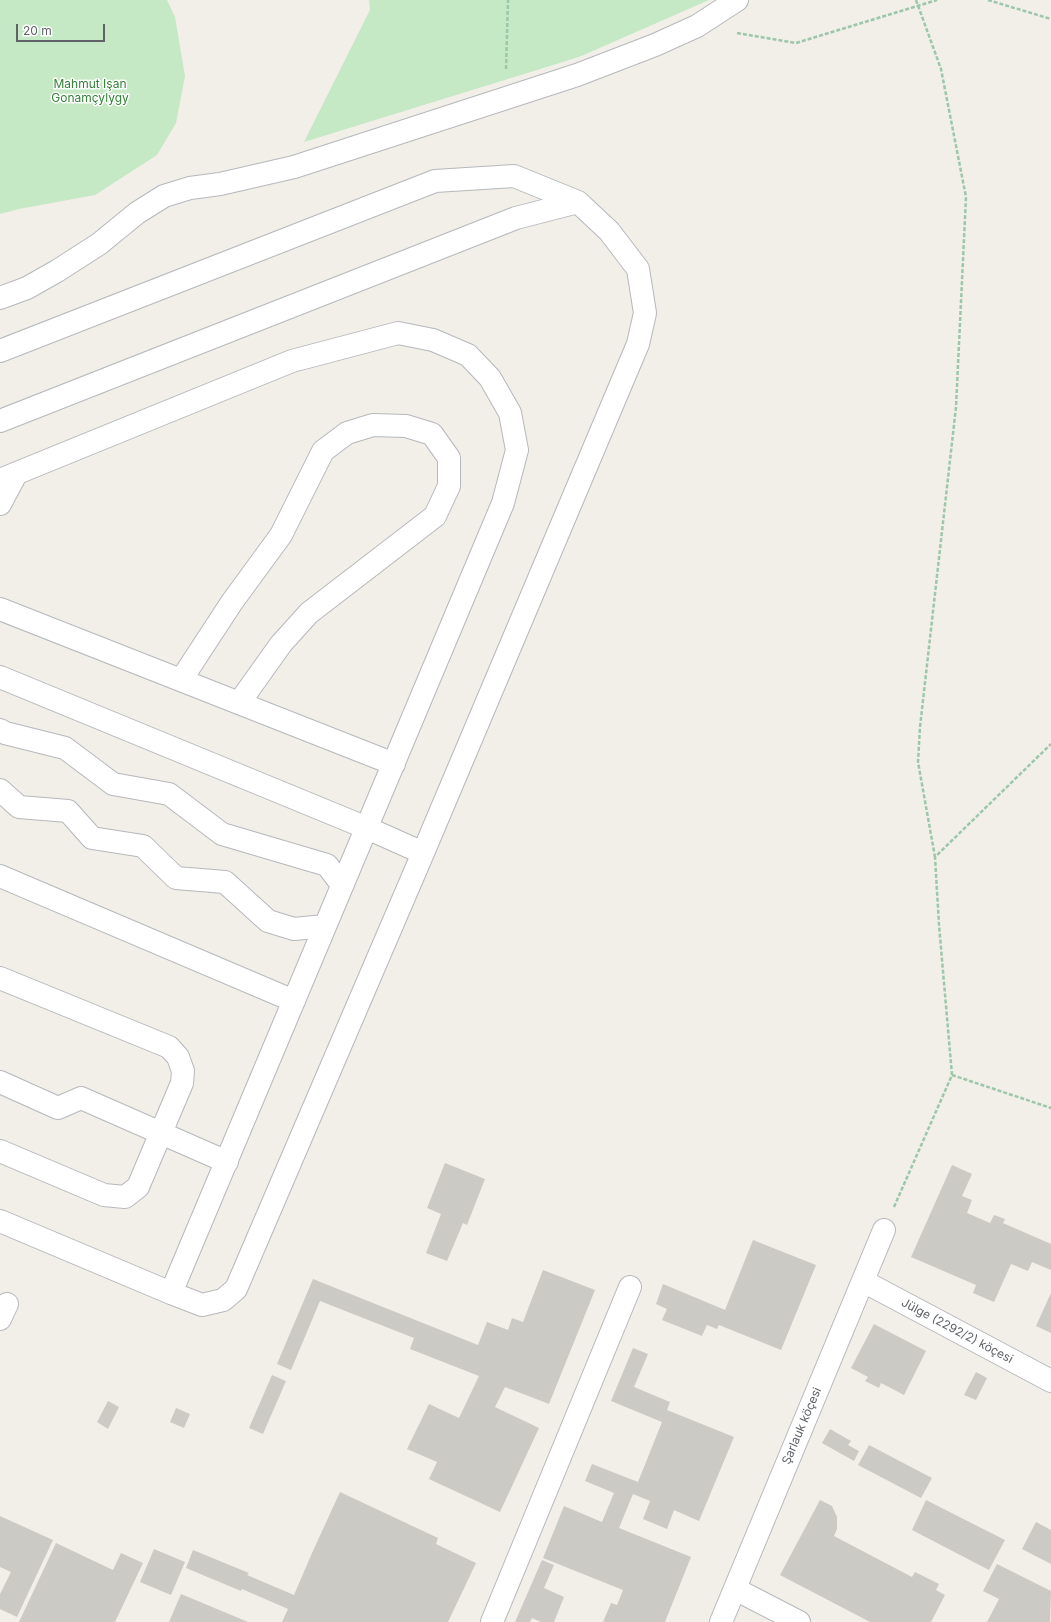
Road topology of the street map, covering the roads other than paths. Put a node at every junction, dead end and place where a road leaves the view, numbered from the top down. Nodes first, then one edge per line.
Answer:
1 (737, 0) edge
2 (578, 202) junction
3 (0, 298) edge
4 (0, 351) edge
5 (0, 421) edge
6 (8, 477) edge
7 (0, 504) edge
8 (0, 609) edge
9 (0, 677) edge
10 (181, 680) junction
11 (239, 703) junction
12 (0, 730) edge
13 (394, 764) junction
14 (0, 790) edge
15 (367, 828) junction
16 (423, 853) junction
17 (0, 876) edge
18 (342, 885) junction
19 (325, 926) junction
20 (0, 978) edge
21 (294, 1001) junction
22 (0, 1082) edge
23 (160, 1133) junction
24 (0, 1151) edge
25 (227, 1162) junction
26 (0, 1221) edge
27 (884, 1230) road end
28 (863, 1281) junction
29 (630, 1287) dead end
30 (171, 1293) junction
31 (1051, 1381) edge
32 (735, 1589) junction
33 (492, 1622) edge
34 (721, 1622) edge
35 (799, 1622) edge

1 - 3 street
2 - 4 street
2 - 5 street
2 - 16 street
6 - 7 street
6 - 13 street
8 - 10 street
9 - 15 street
10 - 11 street
10 - 11 street
11 - 13 street
12 - 18 street
13 - 15 street
14 - 19 street
15 - 16 street
15 - 18 street
16 - 30 street
17 - 21 street
18 - 19 street
19 - 21 street
20 - 23 street
21 - 25 street
22 - 23 street
23 - 24 street
23 - 25 street
25 - 30 street
26 - 30 street
27 - 28 street, Şarlauk köçesi
28 - 31 street, Jülge (2292/2) köçesi
28 - 32 street, Şarlauk köçesi
29 - 33 street
32 - 34 street, Şarlauk köçesi
32 - 35 street

